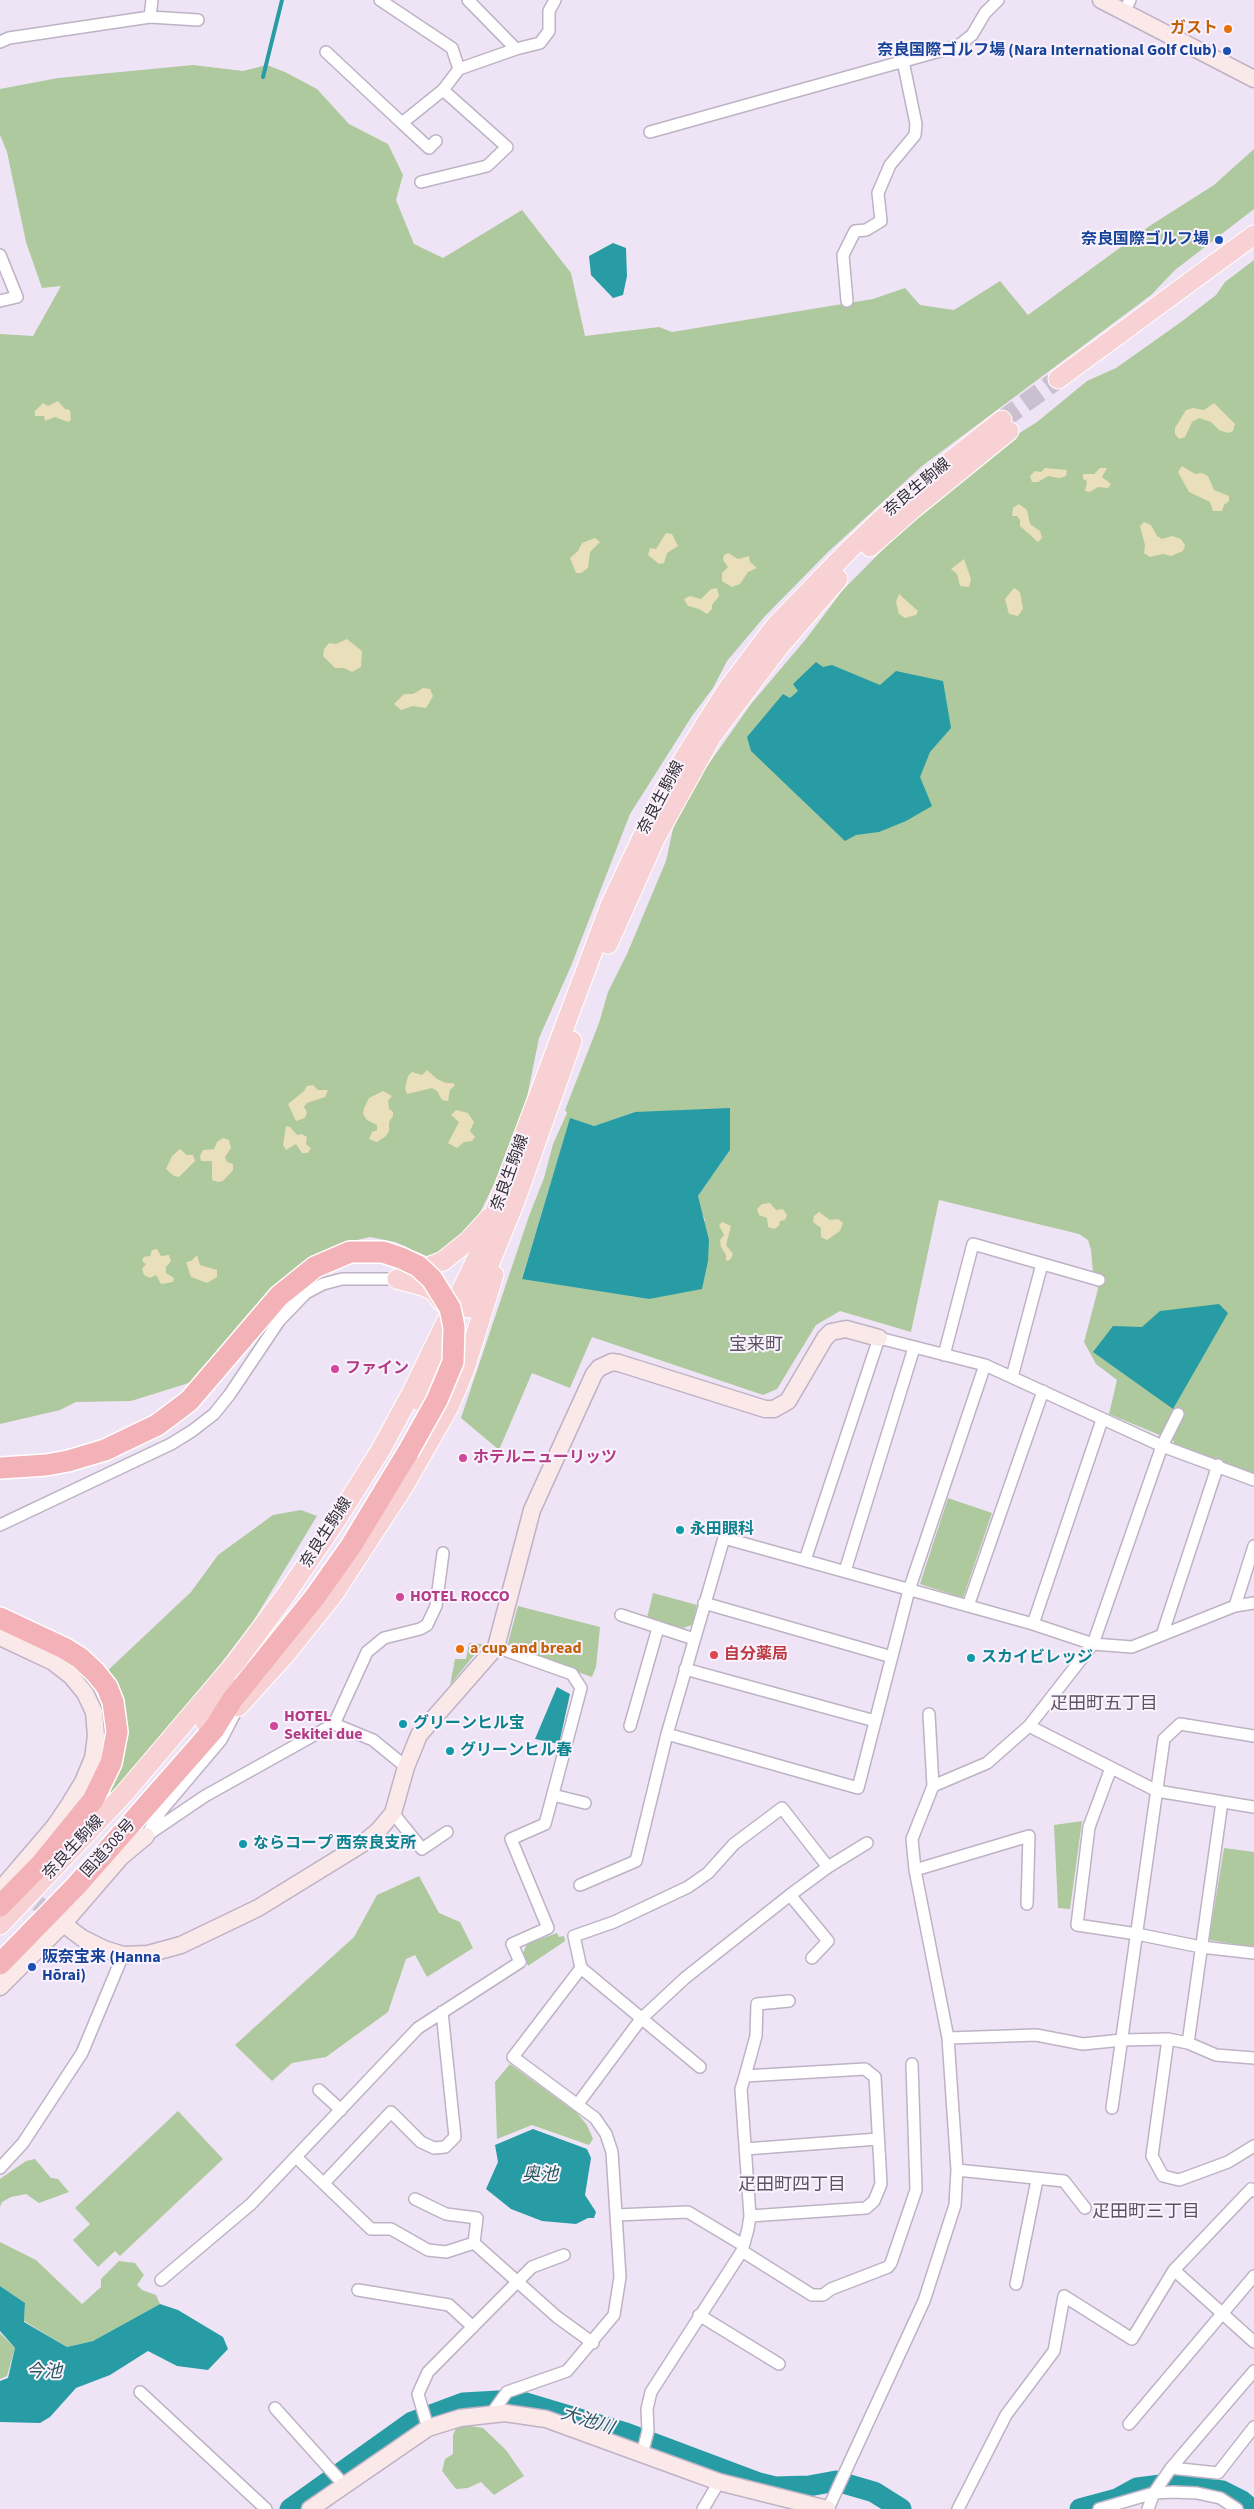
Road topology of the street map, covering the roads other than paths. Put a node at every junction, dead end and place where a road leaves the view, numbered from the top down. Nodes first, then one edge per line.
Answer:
1 (152, 0) edge
2 (468, 0) edge
3 (555, 0) edge
4 (998, 0) edge
5 (1101, 0) edge
6 (386, 1) edge
7 (1127, 6) edge
8 (150, 17) junction
9 (198, 20) dead end
10 (0, 42) edge
11 (516, 49) junction
12 (326, 52) dead end
13 (903, 61) junction
14 (459, 69) junction
15 (1254, 79) edge
16 (443, 90) junction
17 (402, 123) junction
18 (650, 132) dead end
19 (436, 141) dead end
20 (421, 182) dead end
21 (1254, 224) edge
22 (1254, 235) edge
23 (1254, 251) edge
24 (0, 255) edge
25 (1174, 294) junction
26 (0, 301) edge
27 (847, 301) dead end
28 (516, 1199) junction
29 (498, 1208) junction
30 (1042, 1264) junction
31 (397, 1279) junction
32 (1099, 1280) dead end
33 (440, 1337) junction
34 (879, 1338) junction
35 (914, 1348) junction
36 (944, 1355) junction
37 (985, 1365) junction
38 (1012, 1377) junction
39 (1043, 1391) junction
40 (1178, 1414) dead end
41 (1102, 1420) junction
42 (1162, 1446) junction
43 (1218, 1465) junction
44 (0, 1468) edge
45 (1254, 1480) edge
46 (0, 1524) edge
47 (1254, 1546) edge
48 (442, 1553) dead end
49 (805, 1560) junction
50 (845, 1571) junction
51 (909, 1590) junction
52 (1254, 1602) edge
53 (704, 1603) junction
54 (968, 1606) junction
55 (1235, 1606) junction
56 (621, 1615) dead end
57 (0, 1618) edge
58 (1033, 1624) junction
59 (658, 1628) junction
60 (1162, 1635) junction
61 (0, 1637) edge
62 (694, 1639) junction
63 (1093, 1644) junction
64 (496, 1647) junction
65 (892, 1657) junction
66 (685, 1669) junction
67 (236, 1702) junction
68 (929, 1714) dead end
69 (875, 1721) junction
70 (334, 1724) junction
71 (209, 1725) junction
72 (630, 1726) dead end
73 (1029, 1726) junction
74 (666, 1734) junction
75 (1254, 1736) edge
76 (406, 1767) junction
77 (1112, 1768) junction
78 (933, 1786) junction
79 (1157, 1791) junction
80 (553, 1796) junction
81 (1222, 1802) junction
82 (585, 1803) dead end
83 (1254, 1807) edge
84 (393, 1813) junction
85 (447, 1832) dead end
86 (146, 1836) junction
87 (867, 1843) dead end
88 (828, 1867) junction
89 (915, 1870) junction
90 (8, 1885) edge
91 (580, 1886) dead end
92 (790, 1895) junction
93 (1027, 1904) dead end
94 (0, 1906) edge
95 (60, 1922) junction
96 (0, 1925) edge
97 (1137, 1934) junction
98 (1201, 1947) junction
99 (0, 1950) edge
100 (1254, 1953) edge
101 (123, 1954) junction
102 (812, 1958) dead end
103 (0, 1964) edge
104 (581, 1968) junction
105 (0, 1986) edge
106 (789, 2001) dead end
107 (442, 2012) junction
108 (641, 2019) junction
109 (948, 2038) junction
110 (1168, 2039) junction
111 (1122, 2040) junction
112 (1188, 2043) junction
113 (1254, 2058) edge
114 (912, 2064) dead end
115 (700, 2067) dead end
116 (745, 2076) junction
117 (319, 2090) dead end
118 (577, 2105) junction
119 (1112, 2108) dead end
120 (340, 2110) junction
121 (878, 2139) junction
122 (1254, 2146) edge
123 (745, 2148) junction
124 (296, 2157) junction
125 (0, 2168) edge
126 (957, 2170) junction
127 (1037, 2180) junction
128 (324, 2183) junction
129 (1254, 2191) edge
130 (415, 2199) dead end
131 (1085, 2208) dead end
132 (616, 2215) junction
133 (750, 2216) junction
134 (474, 2243) junction
135 (742, 2248) junction
136 (564, 2254) dead end
137 (1174, 2270) junction
138 (1254, 2276) edge
139 (160, 2280) dead end
140 (518, 2280) junction
141 (1016, 2284) dead end
142 (358, 2290) dead end
143 (1222, 2312) junction
144 (699, 2315) junction
145 (473, 2326) junction
146 (1254, 2342) edge
147 (593, 2344) junction
148 (779, 2364) dead end
149 (1254, 2371) edge
150 (140, 2392) dead end
151 (275, 2408) dead end
152 (494, 2410) junction
153 (1129, 2424) dead end
154 (1254, 2427) edge
155 (428, 2428) junction
156 (643, 2450) junction
157 (1167, 2472) junction
158 (719, 2482) junction
159 (343, 2483) junction
160 (1154, 2493) junction
161 (266, 2509) edge
162 (310, 2509) edge
163 (703, 2509) edge
164 (828, 2509) edge
165 (958, 2509) edge
166 (1099, 2509) edge
167 (1148, 2509) edge
168 (1238, 2509) edge

1 - 8 street
2 - 11 street
3 - 11 street
4 - 13 street
5 - 7 street
6 - 14 street
7 - 15 street
8 - 9 street
8 - 10 street
11 - 14 street
12 - 17 street
13 - 18 street
13 - 27 street
14 - 16 street
16 - 17 street
16 - 20 street
17 - 19 street
21 - 25 main road
22 - 25 main road
23 - 25 main road
24 - 26 street
28 - 29 main road, 奈良生駒線
28 - 67 main road, 奈良生駒線
28 - 71 main road, 奈良生駒線
29 - 31 main road
29 - 33 main road, 奈良生駒線
30 - 32 street
30 - 36 street
30 - 38 street
31 - 33 main road
31 - 46 street
33 - 96 main road, 奈良生駒線
34 - 35 street
34 - 49 street
34 - 64 street
35 - 36 street
35 - 50 street
36 - 37 street
37 - 38 street
37 - 51 street
38 - 39 street
39 - 41 street
39 - 54 street
40 - 42 street
41 - 42 street
41 - 58 street
42 - 43 street
42 - 63 street
43 - 45 street
43 - 60 street
44 - 67 highway, bridge
47 - 55 street
48 - 70 street
49 - 50 street
49 - 53 street
50 - 51 street
51 - 54 street
51 - 65 street
52 - 55 street
53 - 62 street
53 - 65 street
54 - 58 street
55 - 60 street
56 - 59 street
57 - 94 highway
58 - 63 street
59 - 62 street
59 - 72 street
60 - 63 street
61 - 90 street
62 - 66 street
63 - 73 street
64 - 76 street
64 - 80 street
65 - 69 street
66 - 69 street
66 - 74 street
67 - 71 highway
67 - 86 street
68 - 78 street
69 - 74 street
70 - 76 street
70 - 86 street
71 - 99 highway, 国道308号
71 - 103 highway, 国道308号
73 - 77 street
73 - 78 street
74 - 91 street
75 - 79 street
76 - 84 street
77 - 79 street
77 - 97 street
78 - 89 street
79 - 81 street
79 - 97 street
80 - 82 street
80 - 107 street
81 - 83 street
81 - 98 street
84 - 85 street
84 - 101 street
86 - 95 street
87 - 88 street
88 - 92 street
88 - 104 street
89 - 93 street
89 - 109 street
92 - 102 street
92 - 108 street
95 - 101 street
95 - 105 street
97 - 98 street
97 - 111 street
98 - 100 street
98 - 112 street
101 - 125 street
104 - 108 street
104 - 118 street
106 - 116 street
107 - 120 street
107 - 128 street
108 - 115 street
108 - 118 street
109 - 111 street
109 - 126 street
110 - 111 street
110 - 112 street
110 - 122 street
111 - 119 street
112 - 113 street
114 - 135 street
116 - 121 street
116 - 123 street
117 - 120 street
118 - 132 street
120 - 124 street
121 - 123 street
121 - 133 street
123 - 133 street
124 - 128 street
124 - 139 street
126 - 127 street
126 - 164 street
127 - 131 street
127 - 141 street
128 - 134 street
129 - 137 street
130 - 134 street
132 - 135 street
132 - 147 street
133 - 135 street
134 - 140 street
135 - 144 street
136 - 140 street
137 - 143 street
137 - 165 street
138 - 143 street
140 - 145 street
140 - 147 street
142 - 145 street
143 - 146 street
143 - 153 street
144 - 148 street
144 - 156 street
145 - 155 street
147 - 152 street
149 - 157 street
150 - 161 street
151 - 159 street
152 - 155 street
152 - 156 street
154 - 157 street
155 - 159 street
156 - 158 street
157 - 160 street
158 - 163 street
158 - 164 street
159 - 162 street
160 - 166 street
160 - 167 street
160 - 168 street

